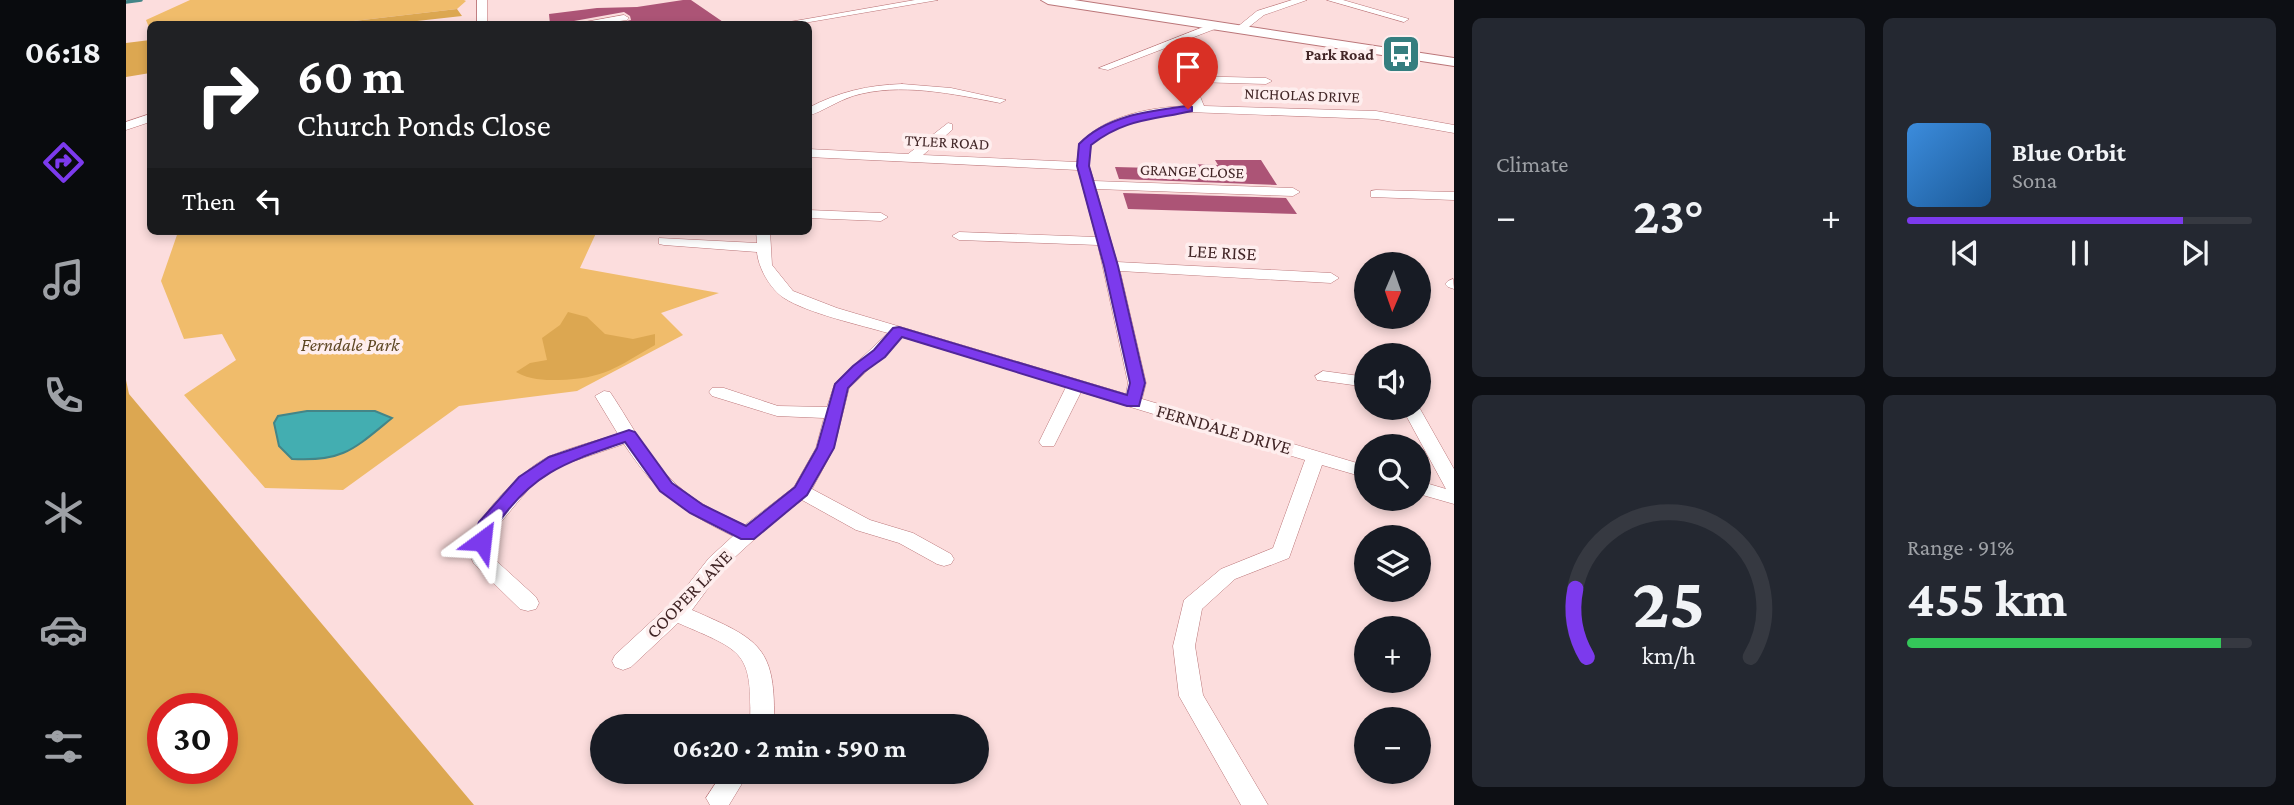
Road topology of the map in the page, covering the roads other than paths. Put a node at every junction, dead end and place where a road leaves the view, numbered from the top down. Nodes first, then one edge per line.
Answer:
1 (482, 0) edge
2 (933, 0) edge
3 (1048, 0) edge
4 (1302, 0) edge
5 (1332, 0) edge
6 (1418, 13) dead end
7 (624, 18) dead end
8 (482, 21) edge
9 (592, 21) edge
10 (802, 21) edge
11 (1216, 25) junction
12 (1241, 29) junction
13 (1454, 62) edge
14 (1104, 68) dead end
15 (1266, 81) dead end
16 (812, 97) edge
17 (1000, 100) dead end
18 (824, 103) junction
19 (1199, 109) junction
20 (812, 110) edge
21 (147, 119) edge
22 (126, 126) edge
23 (948, 127) dead end
24 (1454, 129) edge
25 (812, 153) edge
26 (911, 158) junction
27 (1083, 166) junction
28 (1089, 185) junction
29 (1293, 192) dead end
30 (1376, 194) dead end
31 (1454, 196) edge
32 (812, 214) edge
33 (881, 217) dead end
34 (959, 236) dead end
35 (763, 239) edge
36 (664, 241) dead end
37 (1102, 241) junction
38 (1111, 266) junction
39 (1331, 278) dead end
40 (899, 331) junction
41 (1322, 376) dead end
42 (1354, 381) edge
43 (1076, 385) junction
44 (718, 392) dead end
45 (604, 396) dead end
46 (1133, 402) junction
47 (836, 413) junction
48 (1418, 420) edge
49 (629, 436) junction
50 (1048, 442) dead end
51 (1315, 456) junction
52 (1354, 468) edge
53 (1454, 486) edge
54 (801, 491) junction
55 (1431, 491) edge
56 (1454, 498) edge
57 (747, 534) junction
58 (944, 559) dead end
59 (528, 603) dead end
60 (675, 612) junction
61 (622, 661) dead end
62 (762, 714) edge
63 (729, 784) edge
64 (719, 798) dead end
65 (1255, 805) edge

1 - 8 street
2 - 10 street
3 - 11 street
4 - 12 street
5 - 6 street
7 - 9 street
11 - 12 street
11 - 14 street
12 - 13 street
15 - 19 street
16 - 18 street
17 - 18 street
18 - 20 street
19 - 24 street, NICHOLAS DRIVE
19 - 27 street, NICHOLAS DRIVE
21 - 22 street
23 - 26 street
25 - 26 street, TYLER ROAD
26 - 27 street, TYLER ROAD
27 - 28 street
28 - 29 street, GRANGE CLOSE
28 - 37 street
30 - 31 street
32 - 33 street
34 - 37 street
35 - 36 street
35 - 40 street, FERNDALE DRIVE
37 - 38 street
38 - 39 street, LEE RISE
38 - 46 street
40 - 43 street, FERNDALE DRIVE
40 - 47 street, COOPER LANE
41 - 42 street
43 - 46 street, FERNDALE DRIVE
43 - 50 street
44 - 47 street
45 - 49 street
46 - 51 street, FERNDALE DRIVE
47 - 54 street, COOPER LANE
48 - 53 street
49 - 57 street
49 - 59 street
51 - 52 street, FERNDALE DRIVE
51 - 65 street
54 - 57 street, COOPER LANE
54 - 58 street
55 - 56 street
57 - 60 street, COOPER LANE
60 - 61 street, COOPER LANE
60 - 62 street
63 - 64 street

